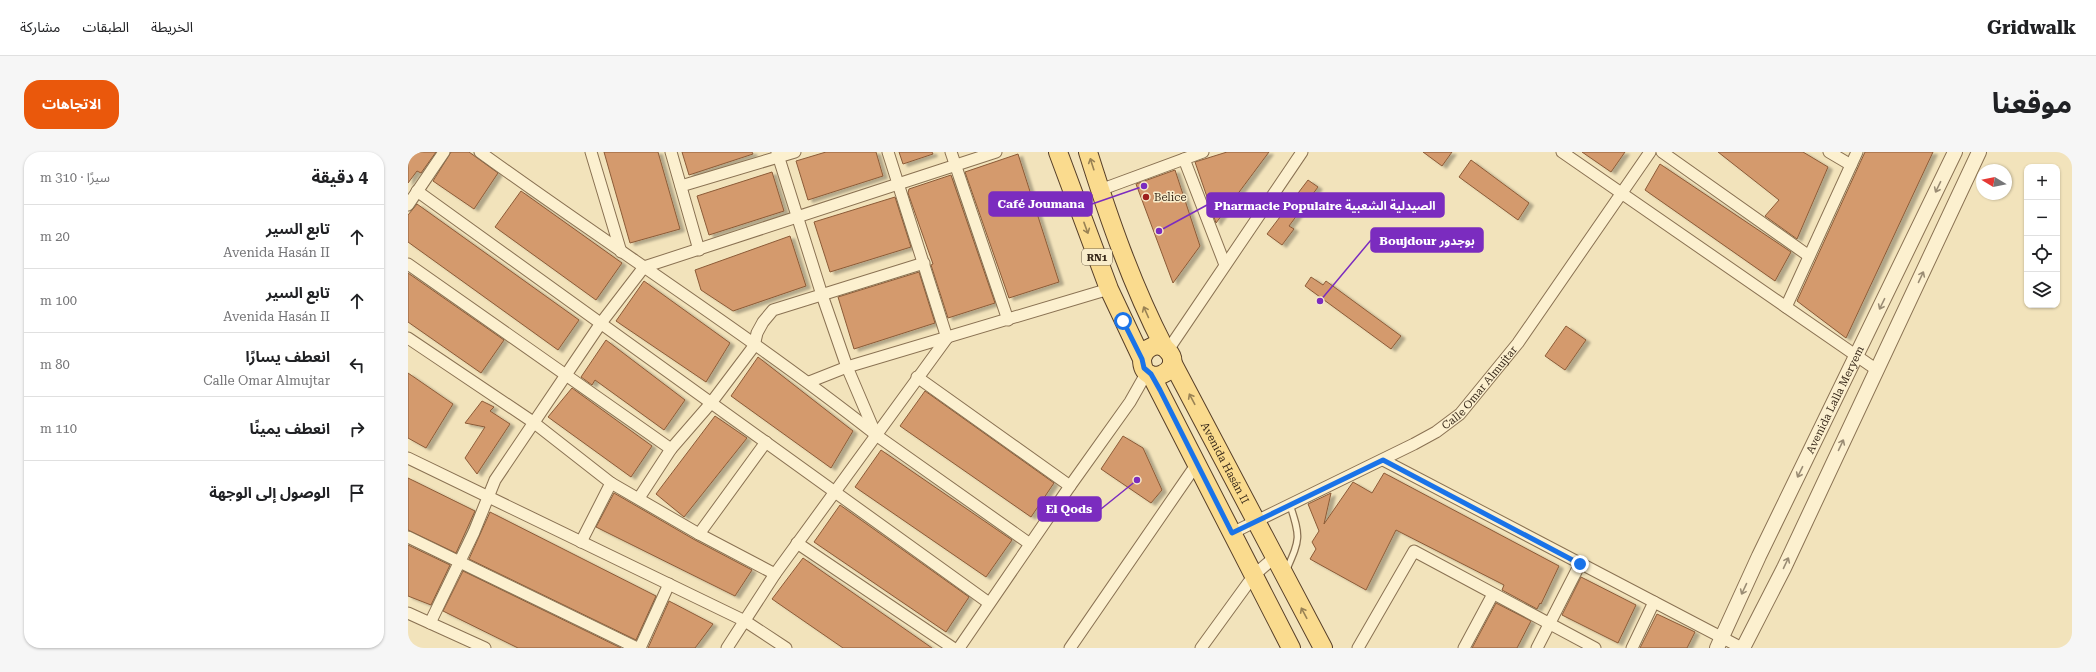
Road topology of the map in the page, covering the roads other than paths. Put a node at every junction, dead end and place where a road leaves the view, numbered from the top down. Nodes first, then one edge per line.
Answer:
1 (444, 152) edge
2 (480, 152) edge
3 (592, 152) edge
4 (671, 152) edge
5 (795, 152) edge
6 (888, 152) edge
7 (951, 152) edge
8 (996, 152) edge
9 (1058, 152) edge
10 (1088, 152) edge
11 (1203, 152) edge
12 (1302, 152) edge
13 (1562, 152) edge
14 (1650, 152) edge
15 (1662, 152) edge
16 (1829, 152) edge
17 (1857, 152) edge
18 (1955, 152) edge
19 (1979, 152) edge
20 (778, 155) edge
21 (1184, 159) junction
22 (955, 165) junction
23 (1851, 165) junction
24 (899, 183) junction
25 (680, 186) junction
26 (1100, 190) junction
27 (417, 191) junction
28 (1621, 193) junction
29 (408, 205) edge
30 (797, 216) junction
31 (700, 250) junction
32 (621, 252) junction
33 (1809, 256) junction
34 (924, 263) junction
35 (408, 264) edge
36 (1225, 265) junction
37 (644, 267) junction
38 (1109, 289) junction
39 (822, 295) junction
40 (1786, 307) junction
41 (1008, 320) junction
42 (601, 324) junction
43 (408, 338) edge
44 (947, 338) junction
45 (754, 346) junction
46 (1168, 353) junction
47 (1857, 356) junction
48 (847, 367) junction
49 (1147, 368) junction
50 (1878, 370) junction
51 (565, 375) junction
52 (917, 377) junction
53 (809, 382) junction
54 (711, 403) junction
55 (533, 422) junction
56 (876, 435) junction
57 (766, 442) junction
58 (671, 450) junction
59 (408, 458) edge
60 (1383, 460) junction
61 (1196, 465) junction
62 (611, 483) junction
63 (1070, 486) junction
64 (834, 491) junction
65 (489, 497) junction
66 (639, 498) junction
67 (1290, 505) junction
68 (1256, 521) junction
69 (1232, 533) junction
70 (699, 534) junction
71 (408, 537) edge
72 (581, 542) junction
73 (797, 543) junction
74 (1030, 544) junction
75 (1275, 557) junction
76 (459, 561) junction
77 (1580, 564) junction
78 (775, 574) junction
79 (1254, 575) junction
80 (1284, 575) junction
81 (669, 584) junction
82 (1493, 594) junction
83 (1654, 602) junction
84 (989, 603) junction
85 (408, 613) edge
86 (745, 621) junction
87 (430, 623) junction
88 (1550, 625) junction
89 (1719, 642) edge
90 (485, 648) edge
91 (638, 648) edge
92 (727, 648) edge
93 (786, 648) edge
94 (954, 648) edge
95 (959, 648) edge
96 (1070, 648) edge
97 (1200, 648) edge
98 (1292, 648) edge
99 (1323, 648) edge
100 (1358, 648) edge
101 (1464, 648) edge
102 (1537, 648) edge
103 (1595, 648) edge
104 (1632, 648) edge
105 (1743, 648) edge

1 - 27 street
2 - 32 street
3 - 32 street
4 - 25 street
5 - 20 street
6 - 24 street
7 - 22 street
8 - 22 street
9 -> 38 main road, RN1
26 -> 10 main road, Avenida Hasán II / RN1
11 - 21 street
12 - 36 street
13 - 28 street
14 - 28 street, Calle Omar Almujtar
15 - 33 street
16 - 23 street
17 - 23 street
18 -> 47 street, Avenida Lalla Meryem
50 -> 19 street
20 - 25 street
20 - 30 street
21 - 26 street
21 - 36 street
22 - 24 street
22 - 41 street
23 - 33 street
24 - 30 street
24 - 34 street
25 - 31 street
46 -> 26 main road, Avenida Hasán II / RN1
27 - 29 street
27 - 42 street
28 - 40 street
28 - 60 street, Calle Omar Almujtar
30 - 31 street
30 - 39 street
31 - 37 street
32 - 37 street
33 - 40 street
34 - 39 street
34 - 44 street
35 - 51 street
36 - 46 street
37 - 42 street
37 - 45 street
38 - 41 street
38 - 49 main road, RN1
39 - 45 street
39 - 48 street
40 - 47 street
41 - 44 street
42 - 51 street
42 - 54 street
43 - 55 street
44 - 48 street
44 - 52 street
45 - 53 street
45 - 54 street
46 - 49 main road
46 - 49 main road
68 -> 46 main road, Avenida Hasán II / RN1
47 - 50 street
47 -> 89 street, Avenida Lalla Meryem
48 - 53 street
48 - 56 street
49 - 61 main road, RN1
49 - 63 street
105 -> 50 street
51 - 55 street
51 - 58 street
52 - 56 street
52 - 63 street
53 - 56 street
54 - 57 street
54 - 58 street
55 - 62 street
55 - 65 street
56 - 64 street
56 - 74 street
57 - 64 street
57 - 70 street
58 - 66 street
59 - 65 street
60 - 67 street, Calle Omar Almujtar
60 - 77 street
61 - 69 main road, RN1
61 - 96 street
62 - 66 street
62 - 72 street
63 - 74 street
64 - 73 street
64 - 84 street
65 - 72 street
65 - 76 street
66 - 70 street
67 - 68 street, Calle Omar Almujtar
67 - 80 lane
68 - 69 street, Calle Omar Almujtar
68 - 75 main road, Avenida Hasán II / RN1
69 - 79 main road, RN1
70 - 78 street
71 - 76 street
72 - 81 street
73 - 78 street
73 - 94 street
74 - 84 street
75 - 79 street
75 - 80 main road, Avenida Hasán II / RN1
76 - 87 street
76 - 91 street
77 - 83 street
77 - 88 street
78 - 86 street
79 - 97 street
79 - 98 main road, RN1
99 -> 80 main road, Avenida Hasán II / RN1
81 - 86 street
81 - 91 street
82 - 88 street
82 - 100 street
82 - 101 street
83 - 89 street
83 - 104 street
84 - 95 street
85 - 87 street
86 - 92 street
86 - 93 street
87 - 90 street
88 - 102 street
88 - 103 street
89 - 105 street

